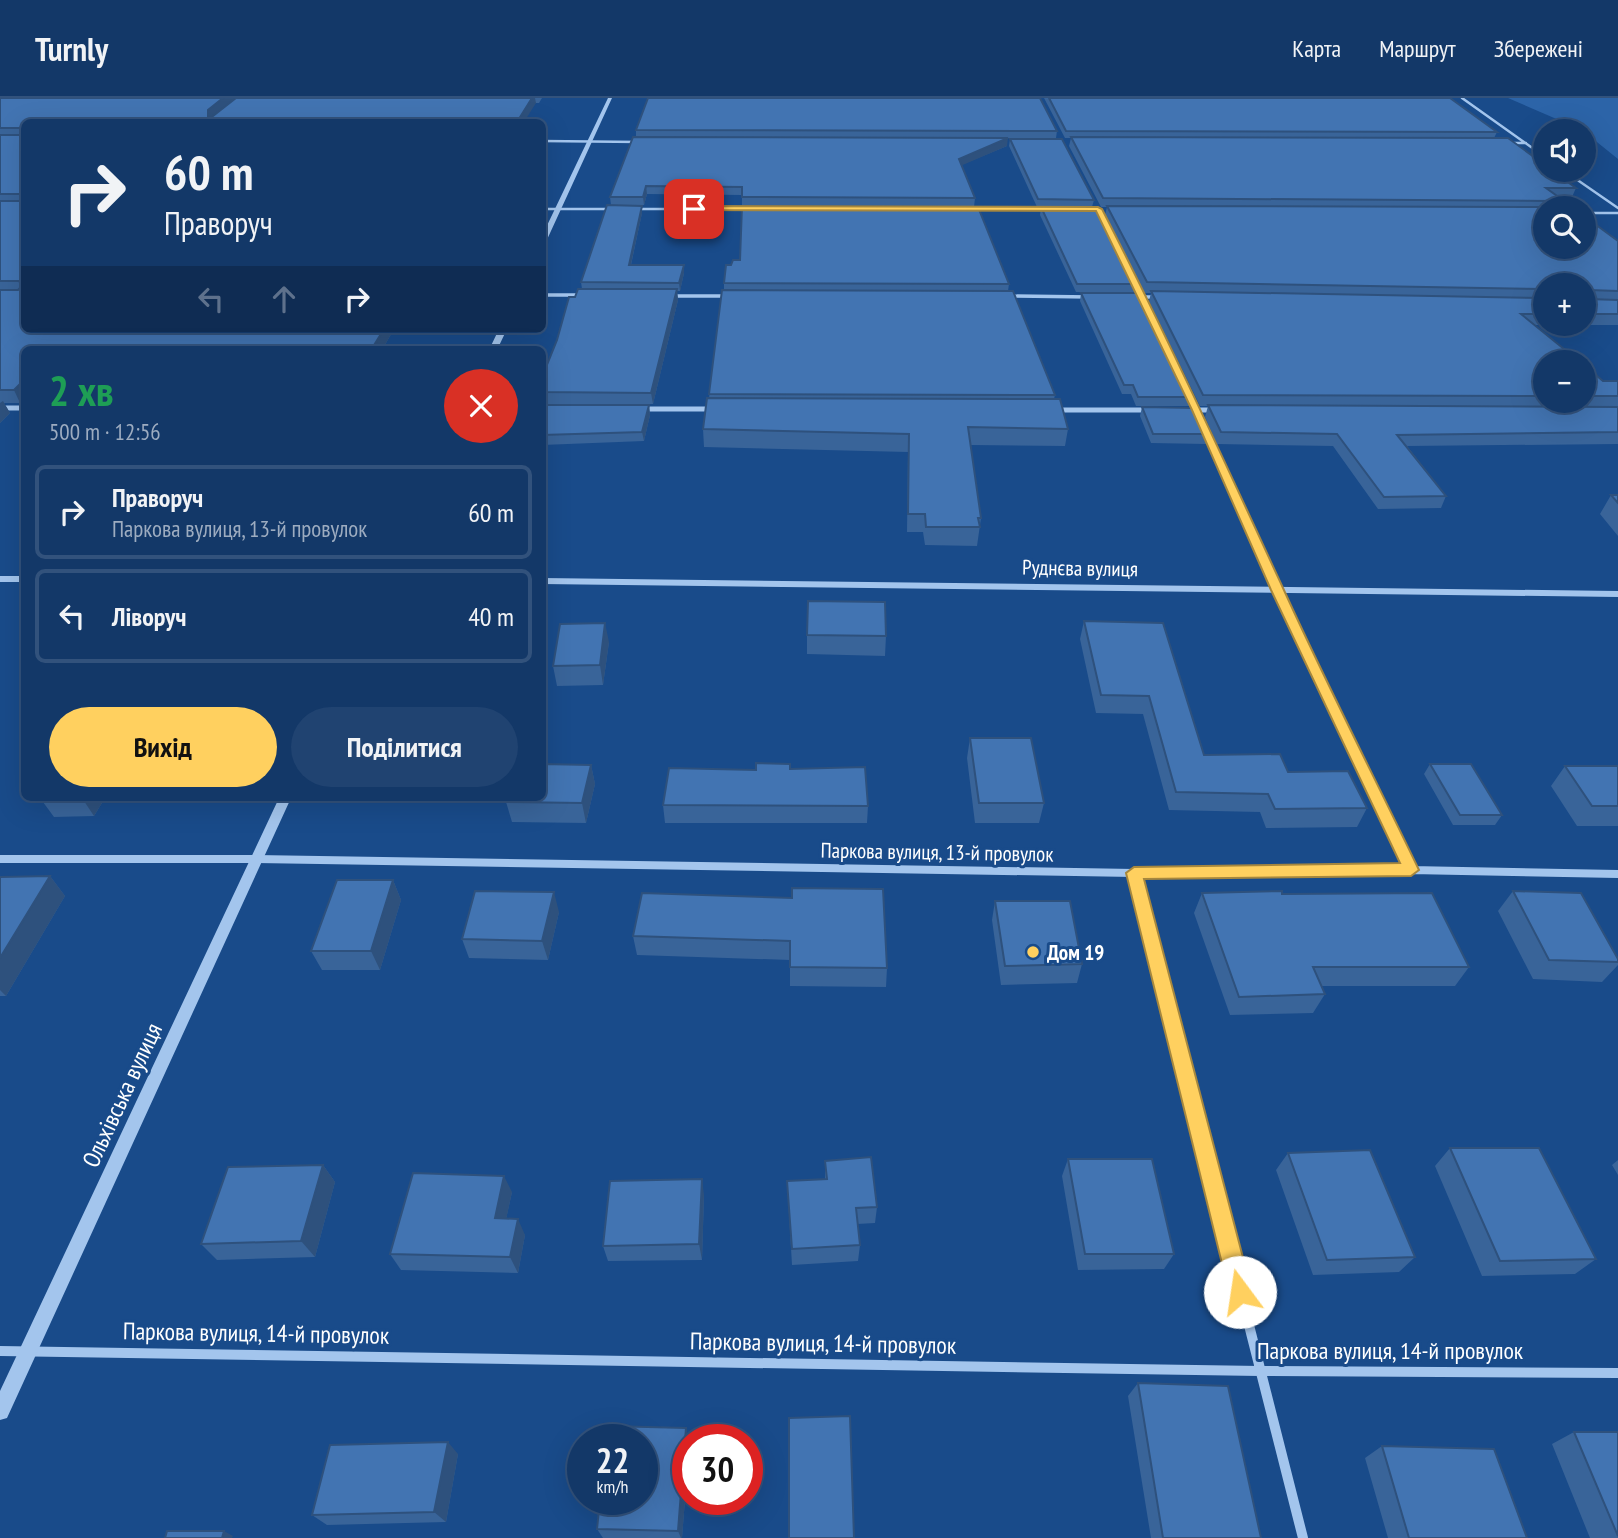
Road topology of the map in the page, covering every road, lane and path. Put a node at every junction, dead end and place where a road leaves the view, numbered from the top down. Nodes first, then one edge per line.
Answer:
1 (610, 98) edge
2 (1462, 98) edge
3 (546, 141) edge
4 (590, 142) junction
5 (645, 142) edge
6 (1499, 143) edge
7 (1526, 143) junction
8 (1533, 148) edge
9 (1579, 182) edge
10 (546, 209) edge
11 (559, 209) junction
12 (614, 209) edge
13 (628, 209) edge
14 (752, 209) edge
15 (960, 209) edge
16 (1057, 209) edge
17 (1618, 211) edge
18 (1596, 212) edge
19 (546, 236) edge
20 (1126, 265) edge
21 (546, 295) edge
22 (584, 295) edge
23 (668, 296) edge
24 (738, 296) edge
25 (1003, 296) edge
26 (1101, 297) edge
27 (1129, 297) edge
28 (1143, 297) junction
29 (1171, 297) edge
30 (0, 408) edge
31 (21, 408) edge
32 (640, 409) edge
33 (724, 409) edge
34 (1044, 410) edge
35 (1156, 410) edge
36 (1183, 410) edge
37 (1197, 410) junction
38 (1224, 410) edge
39 (0, 579) edge
40 (21, 579) edge
41 (546, 581) edge
42 (1277, 590) junction
43 (1618, 594) edge
44 (284, 801) edge
45 (0, 859) edge
46 (256, 859) junction
47 (1411, 870) junction
48 (1134, 873) junction
49 (1618, 874) edge
50 (28, 1350) junction
51 (0, 1351) edge
52 (1260, 1371) junction
53 (1618, 1373) edge
54 (0, 1411) edge
55 (1303, 1538) edge

1 - 4 street
2 - 7 street
3 - 4 street
4 - 5 street
4 - 11 street
6 - 7 street
7 - 8 street
9 - 17 street
10 - 11 street
11 - 12 street
11 - 19 street
13 - 14 street
15 - 16 street
17 - 18 street
20 - 28 street
21 - 22 street
23 - 24 street
25 - 26 street
27 - 28 street
28 - 29 street
28 - 37 street
30 - 31 street
32 - 33 street
34 - 35 street
36 - 37 street
37 - 38 street
37 - 42 street
39 - 40 street
41 - 42 street, Руднєва вулиця
42 - 43 street, Руднєва вулиця
42 - 47 street
44 - 46 street, Ольхівська вулиця
45 - 46 street, Паркова вулиця, 13-й провулок
46 - 48 street, Паркова вулиця, 13-й провулок
46 - 50 street, Ольхівська вулиця
47 - 48 street, Паркова вулиця, 13-й провулок
47 - 49 street, Паркова вулиця, 13-й провулок
48 - 52 street
50 - 51 street, Паркова вулиця, 14-й провулок
50 - 52 street, Паркова вулиця, 14-й провулок
50 - 54 street, Ольхівська вулиця
52 - 53 street, Паркова вулиця, 14-й провулок
52 - 55 street

